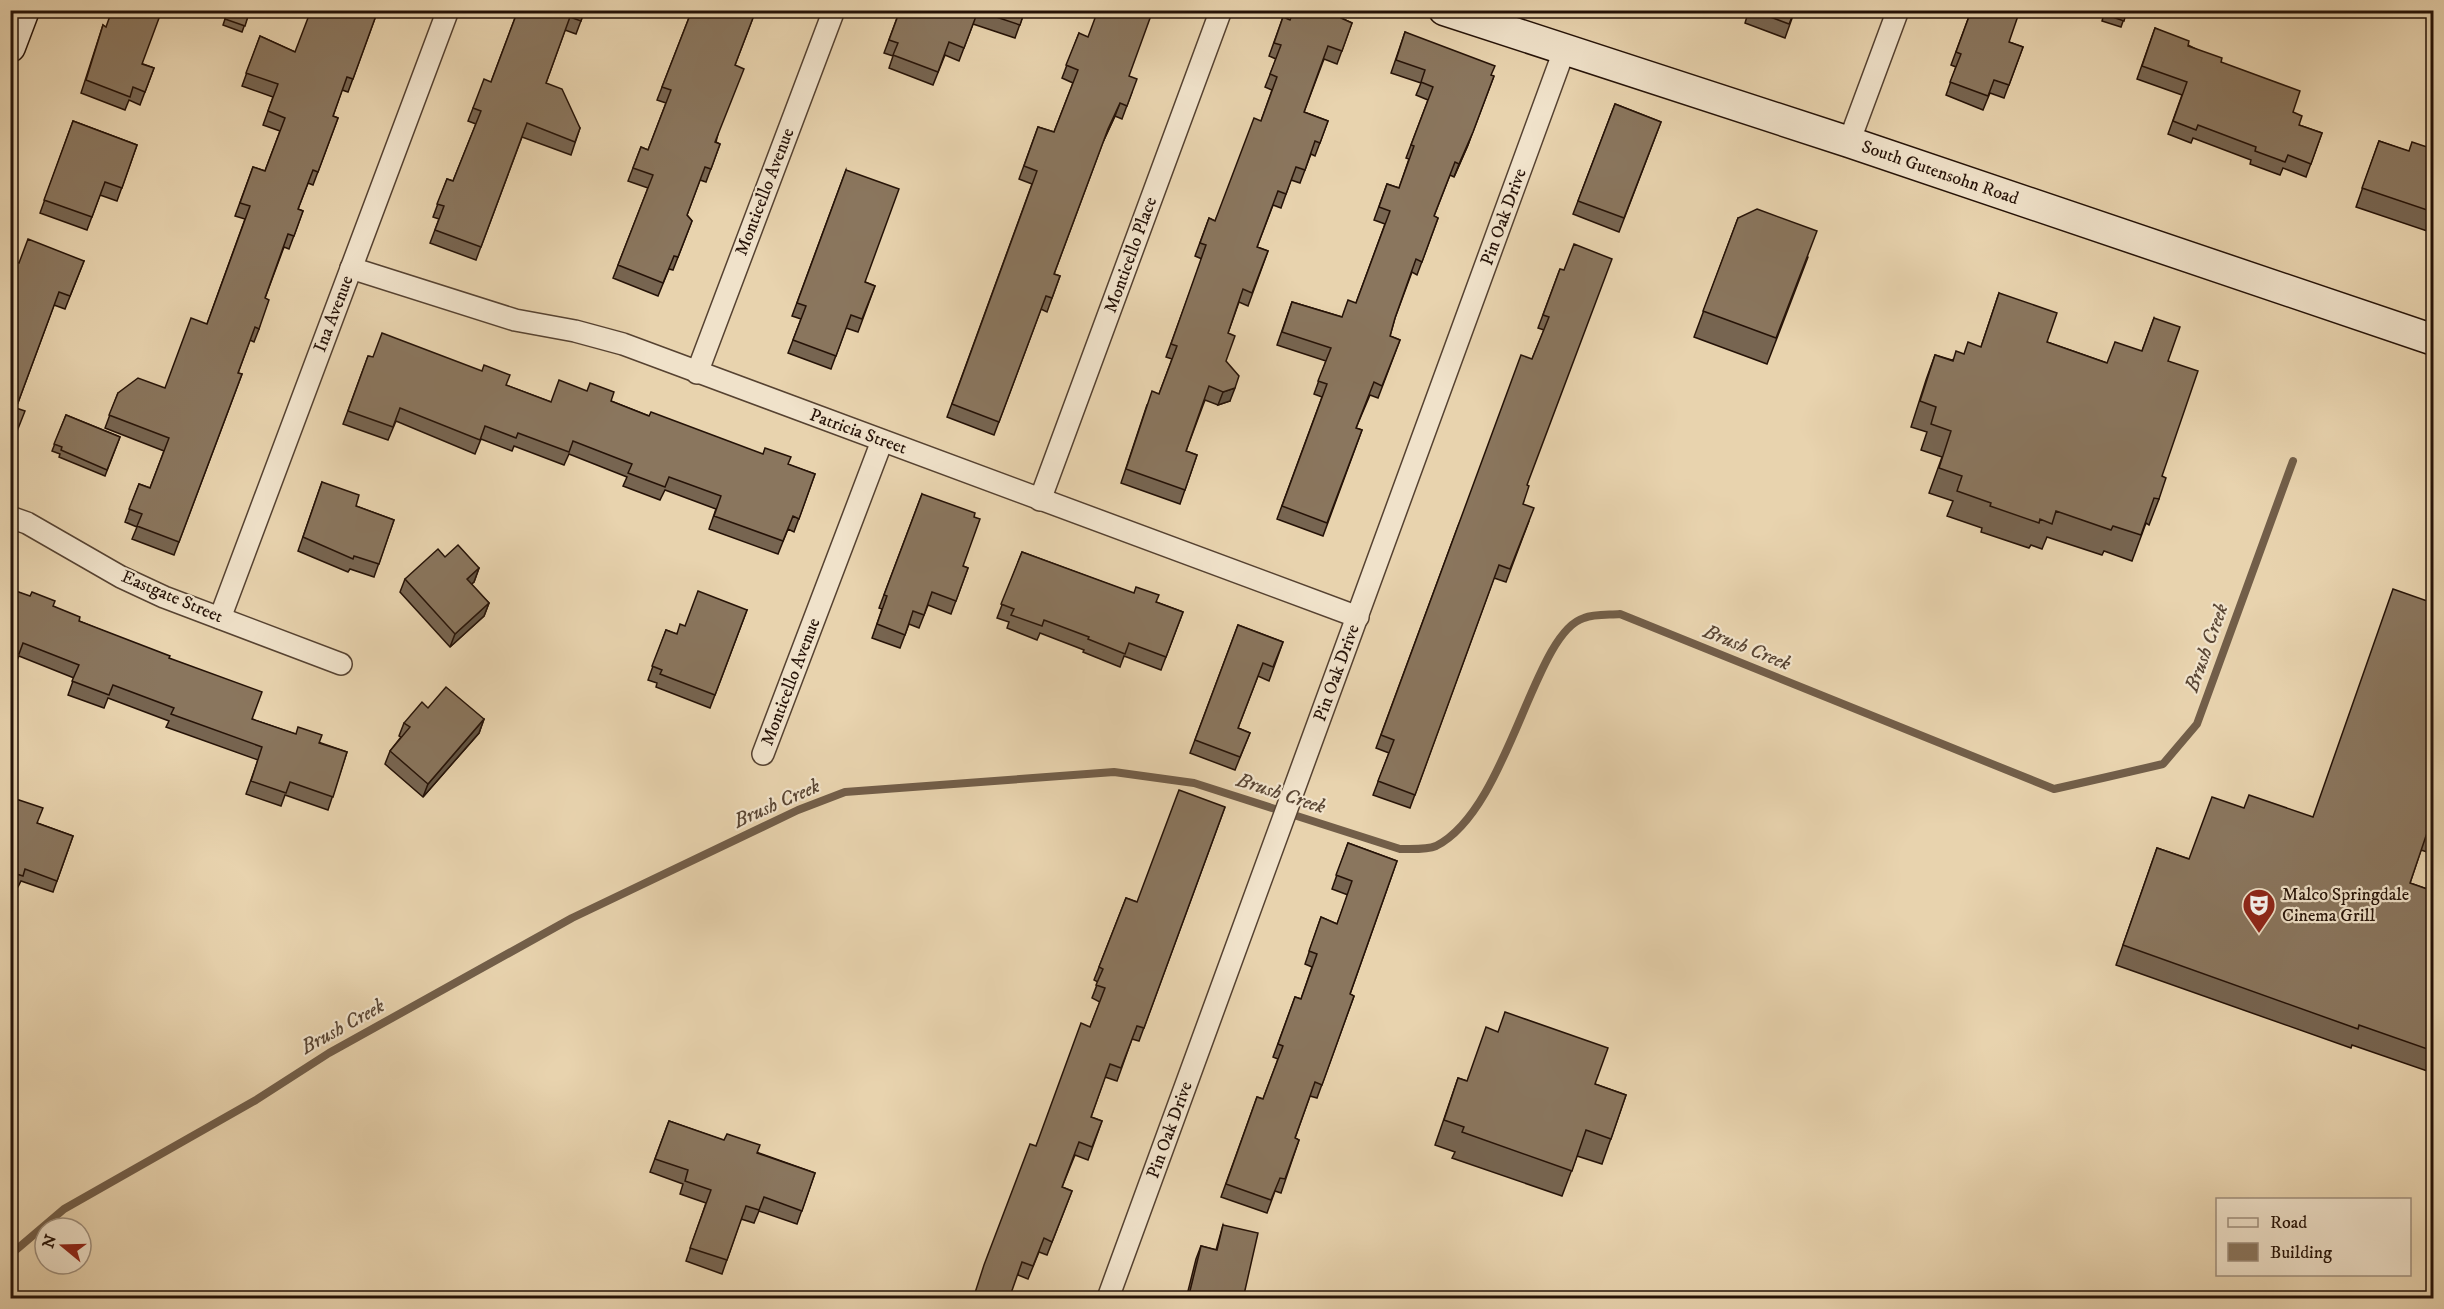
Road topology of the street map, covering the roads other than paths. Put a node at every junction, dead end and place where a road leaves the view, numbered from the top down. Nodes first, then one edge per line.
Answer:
1 (24, 10) edge
2 (448, 10) edge
3 (834, 10) edge
4 (1221, 10) edge
5 (1444, 10) edge
6 (1898, 10) edge
7 (10, 47) edge
8 (1565, 48) junction
9 (1849, 142) junction
10 (351, 268) junction
11 (2433, 340) edge
12 (697, 373) junction
13 (882, 441) junction
14 (1040, 500) junction
15 (10, 517) edge
16 (1358, 617) junction
17 (220, 618) junction
18 (341, 664) dead end
19 (763, 754) dead end
20 (1108, 1299) edge

1 - 7 street
2 - 10 street, Ina Avenue
3 - 12 street, Monticello Avenue
4 - 14 street, Monticello Place
5 - 8 street, South Gutensohn Road
6 - 9 street
8 - 9 street, South Gutensohn Road
8 - 16 street, Pin Oak Drive
9 - 11 street, South Gutensohn Road
10 - 12 street, Patricia Street
10 - 17 street, Ina Avenue
12 - 13 street, Patricia Street
13 - 14 street, Patricia Street
13 - 19 street, Monticello Avenue
14 - 16 street, Patricia Street
15 - 17 street, Eastgate Street
16 - 20 street, Pin Oak Drive
17 - 18 street, Eastgate Street

